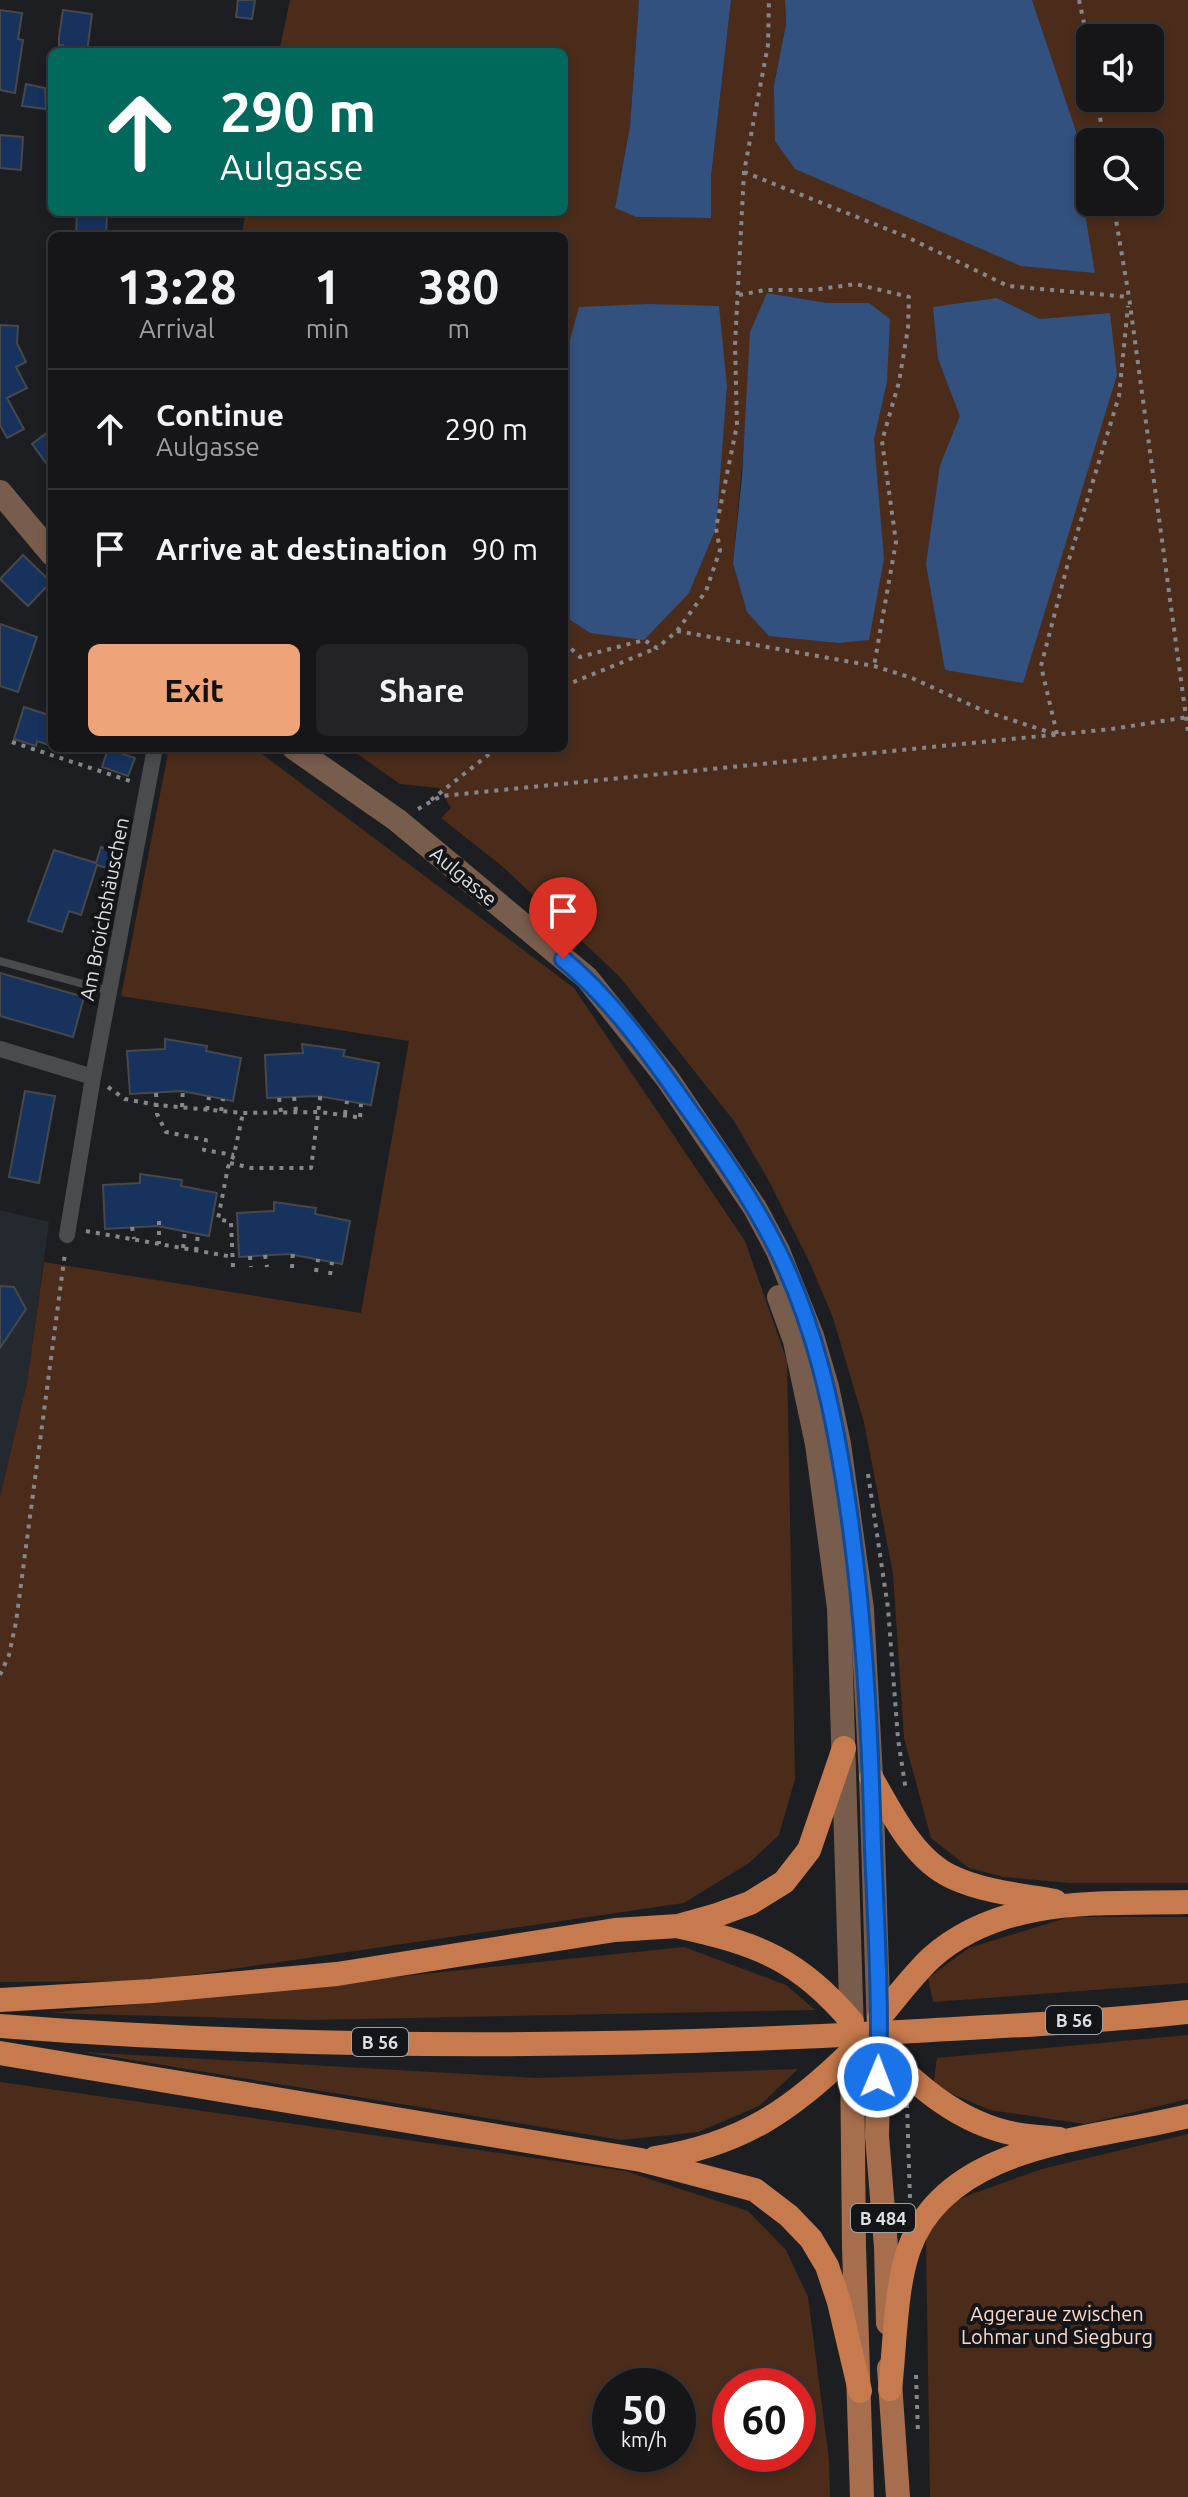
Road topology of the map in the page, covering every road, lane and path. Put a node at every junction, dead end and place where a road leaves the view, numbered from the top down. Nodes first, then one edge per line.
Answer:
1 (769, 0) edge
2 (1079, 0) edge
3 (1084, 24) edge
4 (744, 172) junction
5 (1115, 216) edge
6 (739, 295) junction
7 (1129, 297) junction
8 (0, 492) edge
9 (48, 549) edge
10 (677, 631) junction
11 (568, 646) edge
12 (657, 648) junction
13 (874, 666) junction
14 (568, 684) edge
15 (1186, 717) edge
16 (1188, 732) edge
17 (1057, 734) junction
18 (12, 742) dead end
19 (154, 752) edge
20 (300, 752) edge
21 (492, 752) edge
22 (147, 787) junction
23 (0, 961) edge
24 (109, 991) junction
25 (0, 1049) edge
26 (93, 1077) junction
27 (183, 1087) dead end
28 (321, 1091) dead end
29 (156, 1093) dead end
30 (141, 1094) dead end
31 (209, 1097) dead end
32 (294, 1097) dead end
33 (279, 1098) dead end
34 (223, 1099) dead end
35 (347, 1101) dead end
36 (141, 1102) junction
37 (361, 1104) dead end
38 (157, 1105) junction
39 (182, 1107) junction
40 (207, 1110) junction
41 (221, 1111) junction
42 (296, 1111) junction
43 (281, 1112) junction
44 (320, 1112) junction
45 (243, 1113) junction
46 (345, 1116) junction
47 (234, 1155) junction
48 (230, 1163) junction
49 (732, 1175) junction
50 (159, 1221) dead end
51 (132, 1227) dead end
52 (68, 1228) junction
53 (116, 1228) dead end
54 (185, 1231) dead end
55 (198, 1234) dead end
56 (119, 1237) junction
57 (134, 1239) junction
58 (159, 1244) junction
59 (183, 1248) junction
60 (293, 1249) dead end
61 (196, 1251) junction
62 (265, 1255) dead end
63 (250, 1256) dead end
64 (233, 1257) junction
65 (318, 1259) dead end
66 (332, 1262) dead end
67 (233, 1267) dead end
68 (251, 1267) dead end
69 (267, 1267) dead end
70 (292, 1268) dead end
71 (316, 1272) dead end
72 (330, 1275) dead end
73 (867, 1468) dead end
74 (0, 1675) edge
75 (844, 1748) junction
76 (871, 1777) junction
77 (908, 1798) dead end
78 (1188, 1902) edge
79 (1073, 1904) junction
80 (678, 1926) junction
81 (0, 2000) edge
82 (1188, 2012) edge
83 (0, 2026) edge
84 (865, 2035) junction
85 (0, 2053) edge
86 (919, 2088) junction
87 (1188, 2116) edge
88 (1069, 2140) junction
89 (641, 2160) junction
90 (921, 2224) junction
91 (916, 2372) dead end
92 (890, 2389) junction
93 (860, 2391) junction
94 (918, 2435) dead end
95 (862, 2497) edge
96 (898, 2497) edge

1 - 4 path
2 - 3 path
4 - 6 path
4 - 7 path
5 - 7 path
6 - 10 path
6 - 13 path
7 - 15 path
7 - 17 path
8 - 9 main road
10 - 12 path
10 - 13 path
11 - 12 path
12 - 14 path
13 - 17 path
15 - 16 path
15 - 17 path
17 - 21 path
18 - 22 path
19 - 22 street, Am Broichshäuschen
20 - 49 main road, Aulgasse
22 - 24 street, Am Broichshäuschen
23 - 24 lane
24 - 26 street, Am Broichshäuschen
25 - 26 street
26 - 36 path
26 - 52 street, Am Broichshäuschen
27 - 39 path
28 - 44 path
29 - 38 path
30 - 36 path
31 - 40 path
32 - 42 path
33 - 43 path
34 - 41 path
35 - 46 path
36 - 38 path
37 - 46 path
38 - 39 path
38 - 47 path
39 - 40 path
40 - 41 path
41 - 45 path
42 - 43 path
42 - 44 path
43 - 45 path
44 - 46 path
44 - 48 path
45 - 47 path
47 - 48 path
48 - 64 path
49 - 75 main road
49 - 76 main road
50 - 58 path
51 - 57 path
52 - 56 path
52 - 74 path
53 - 56 path
54 - 59 path
55 - 61 path
56 - 57 path
57 - 58 path
58 - 59 path
59 - 61 path
60 - 70 path
61 - 64 path
62 - 69 path
63 - 68 path
64 - 67 path
65 - 71 path
66 - 72 path
73 - 77 path
75 - 80 highway
75 - 84 main road
76 - 79 highway
76 - 84 main road
78 - 79 highway
79 - 84 highway
80 - 81 highway
80 - 84 highway
82 - 83 highway, B 56
84 - 86 highway
84 - 89 highway
84 - 92 main road, B 484
84 - 93 main road, B 484
85 - 89 highway
86 - 88 highway
86 - 90 path
87 - 88 highway
88 - 90 highway
89 - 93 highway
90 - 92 highway
91 - 94 path
92 - 96 main road, B 484
93 - 95 main road, B 484

